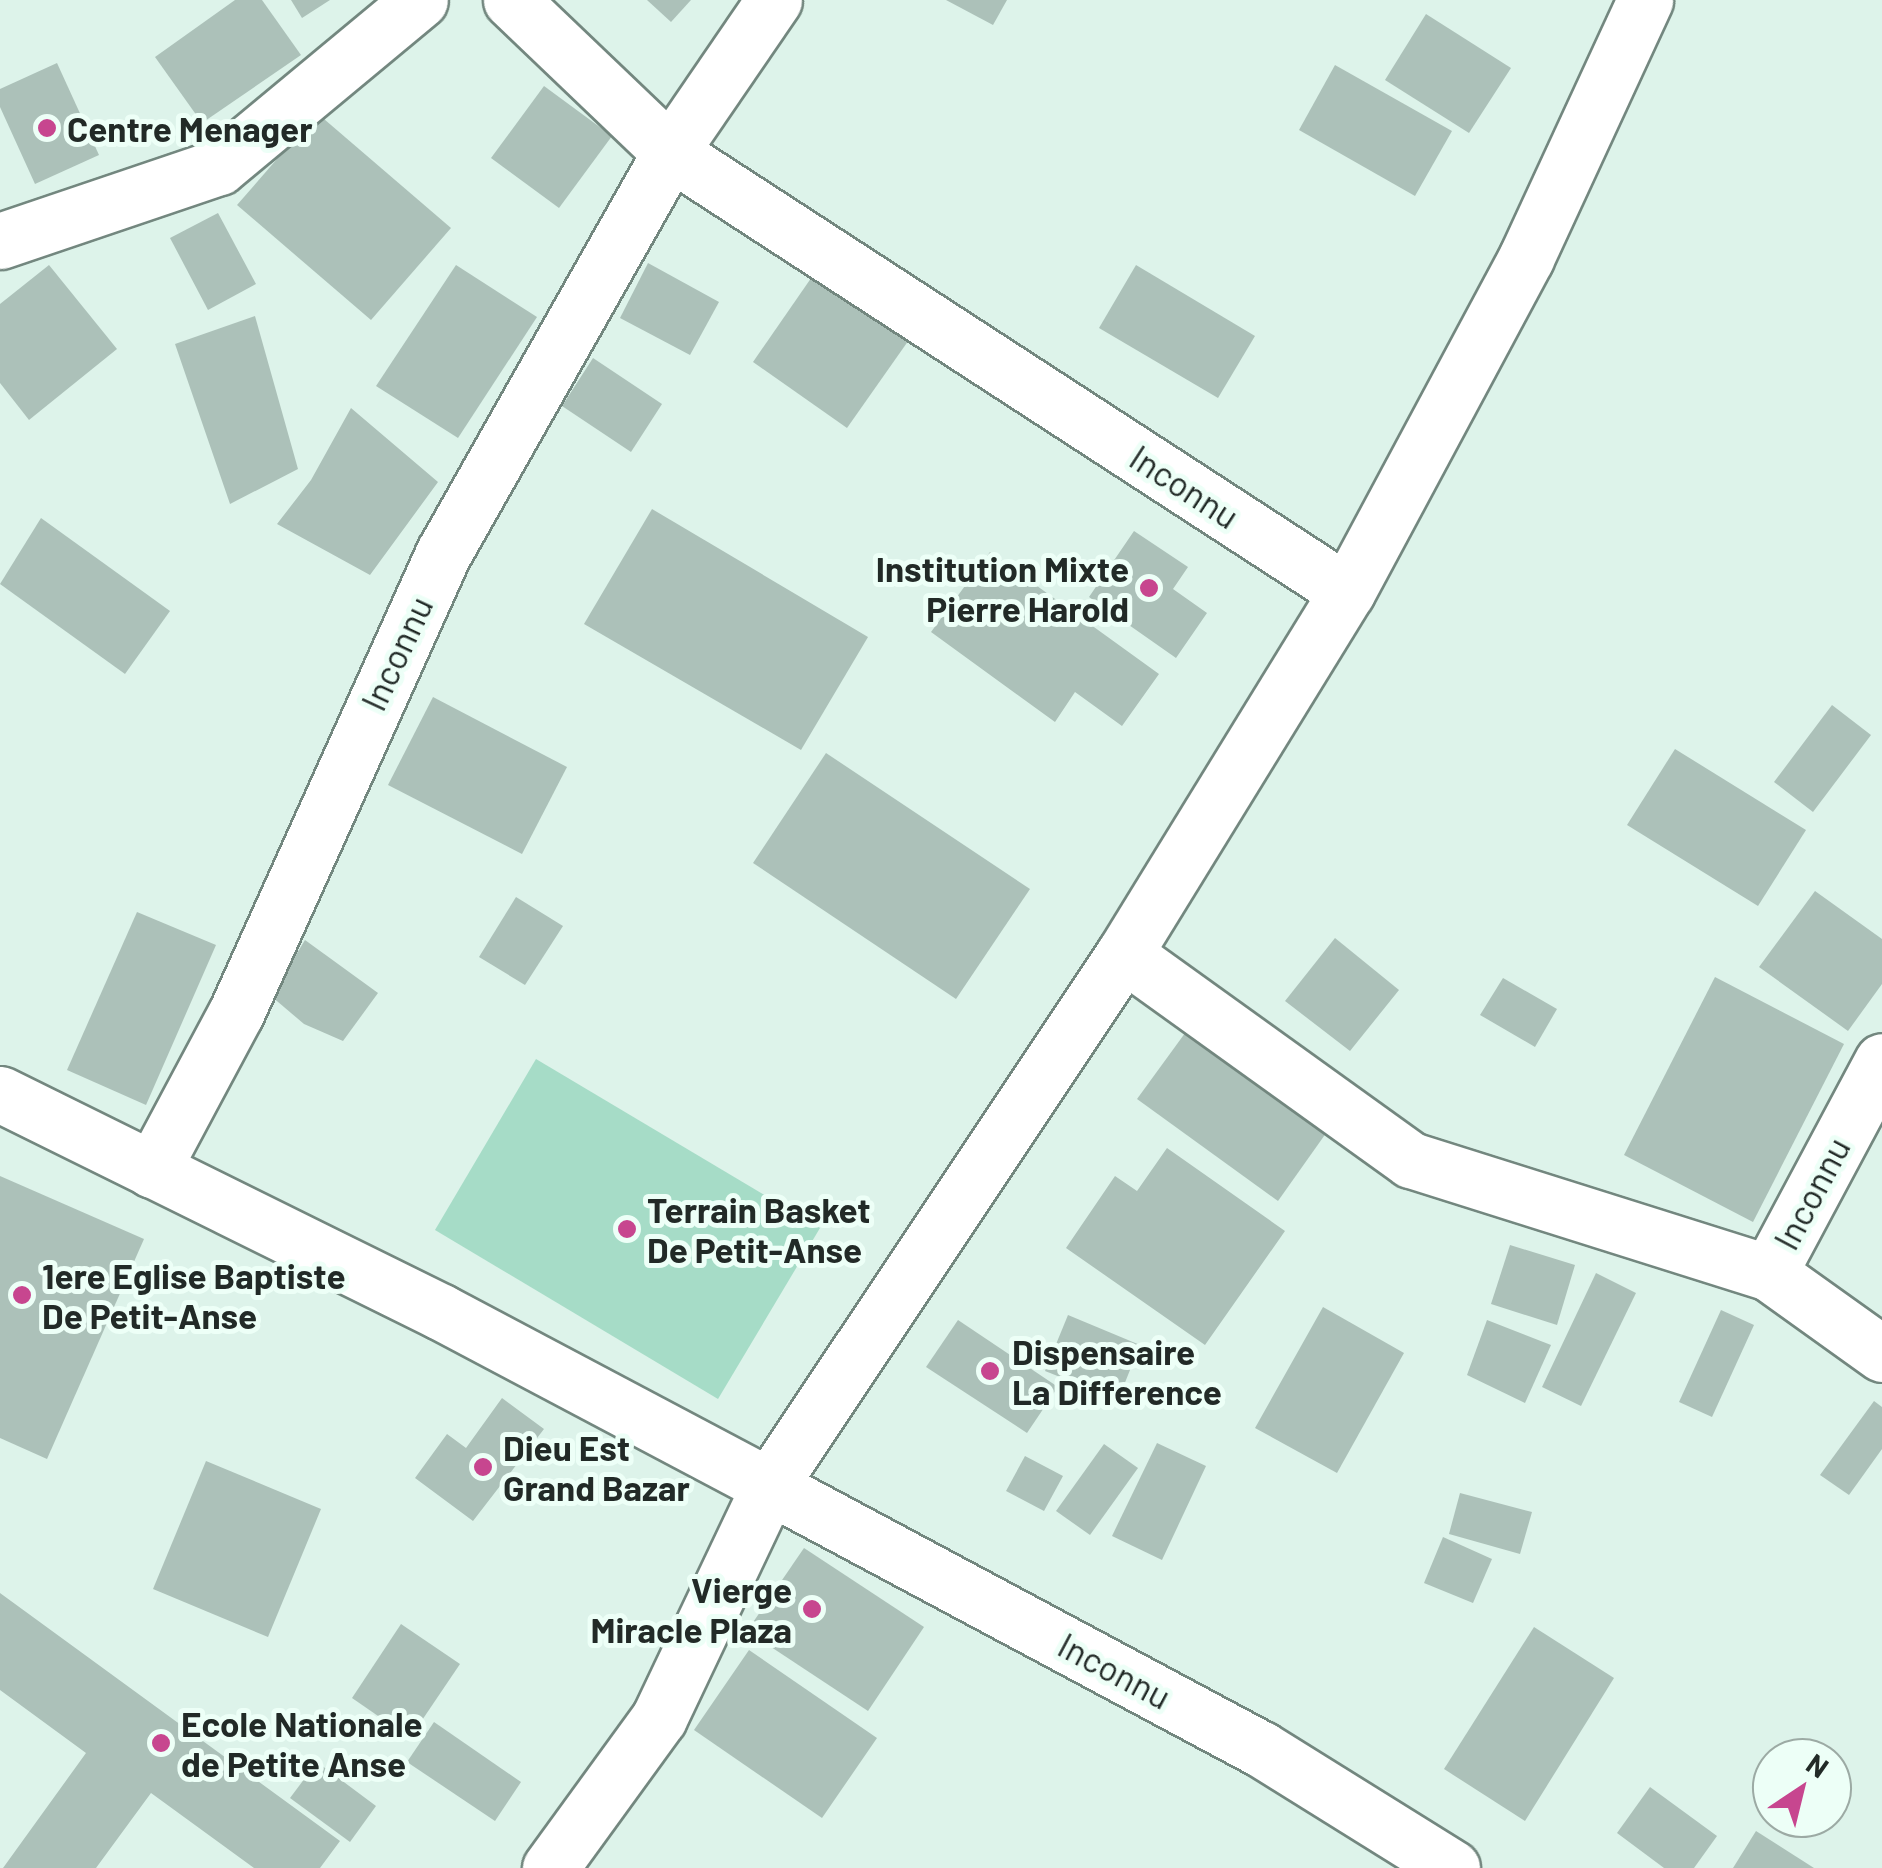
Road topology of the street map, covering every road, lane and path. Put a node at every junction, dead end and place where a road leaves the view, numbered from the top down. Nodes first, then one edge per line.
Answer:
1 (420, 0) edge
2 (512, 0) edge
3 (774, 0) edge
4 (1645, 0) edge
5 (670, 152) junction
6 (0, 242) edge
7 (1347, 592) junction
8 (1124, 954) junction
9 (1882, 1061) edge
10 (0, 1094) edge
11 (152, 1170) junction
12 (1769, 1273) junction
13 (1882, 1354) edge
14 (769, 1486) junction
15 (550, 1868) edge
16 (1452, 1868) edge

1 - 6 street
2 - 5 street, Inconnu
3 - 5 street, Inconnu
4 - 7 street
5 - 7 street, Inconnu
5 - 11 street, Inconnu
7 - 8 street
8 - 12 street, Inconnu
8 - 14 street
9 - 12 street, Inconnu
10 - 11 street, Inconnu
11 - 14 street, Inconnu
12 - 13 street, Inconnu
14 - 15 street
14 - 16 street, Inconnu

